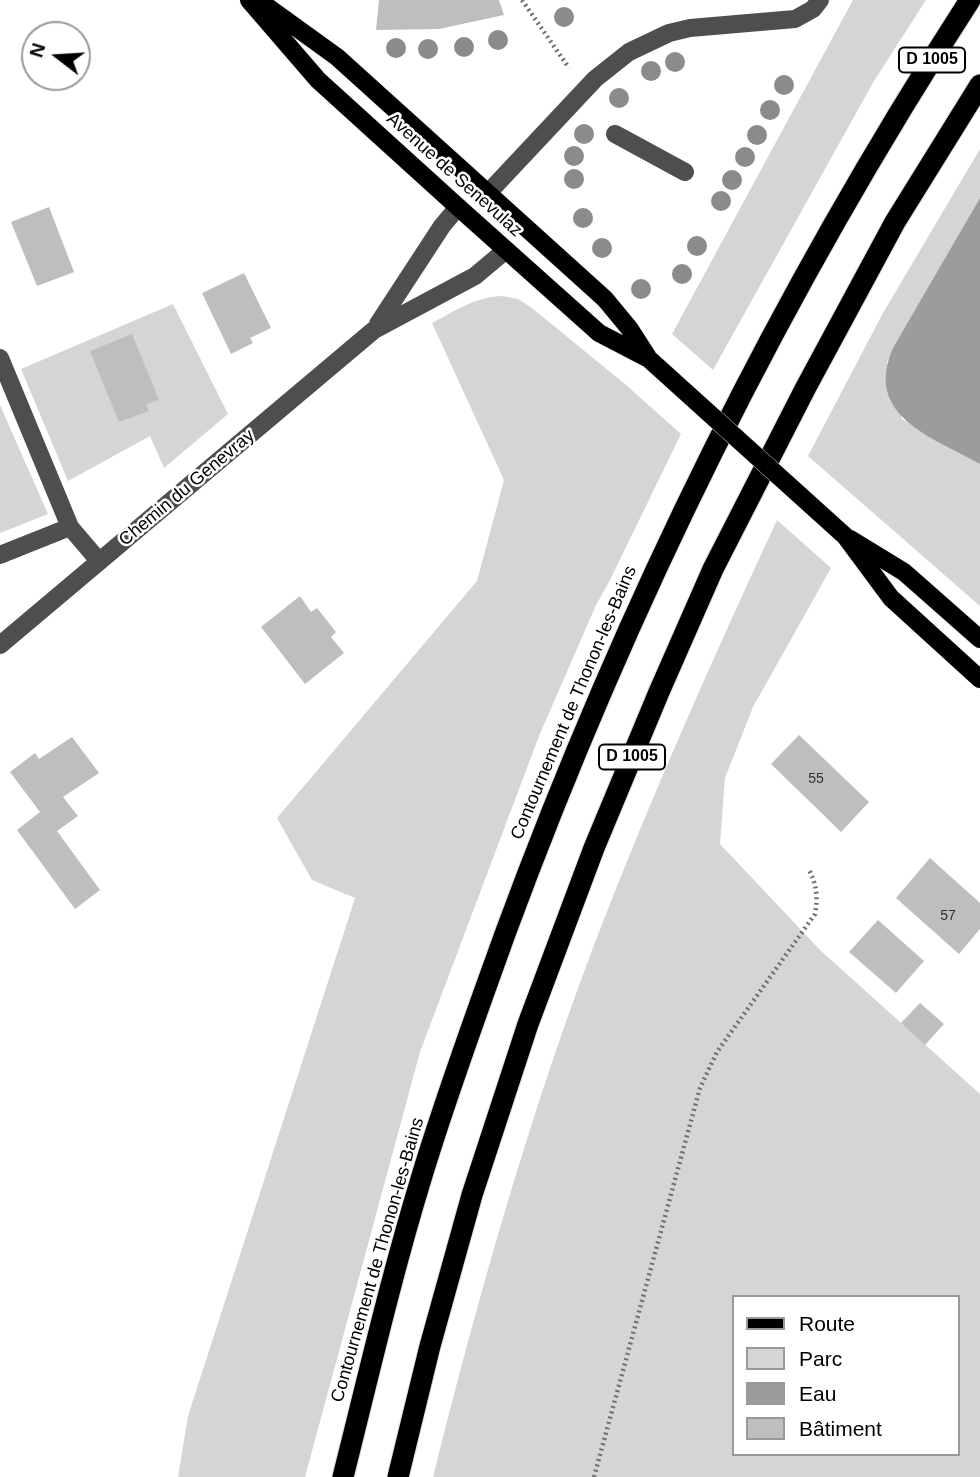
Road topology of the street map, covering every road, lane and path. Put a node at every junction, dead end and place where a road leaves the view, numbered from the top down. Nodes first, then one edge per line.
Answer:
1 (249, 0) edge
2 (258, 0) edge
3 (522, 0) edge
4 (820, 0) edge
5 (970, 0) edge
6 (577, 79) dead end
7 (980, 85) edge
8 (615, 134) dead end
9 (685, 172) dead end
10 (488, 193) junction
11 (458, 207) junction
12 (526, 228) junction
13 (506, 250) junction
14 (374, 330) junction
15 (0, 358) edge
16 (649, 359) junction
17 (70, 527) junction
18 (845, 536) junction
19 (0, 555) edge
20 (99, 561) junction
21 (980, 639) edge
22 (0, 645) edge
23 (980, 679) edge
24 (808, 868) dead end
25 (343, 1477) edge
26 (398, 1477) edge
27 (594, 1477) edge

1 - 11 main road, Avenue de Senevulaz
2 - 10 main road, Avenue de Senevulaz
3 - 6 path
4 - 10 street
5 - 25 highway, Contournement de Thonon-les-Bains / D 1005
7 - 26 highway, D 1005
8 - 9 street
10 - 11 main road
10 - 12 main road, Avenue de Senevulaz
11 - 13 main road, Avenue de Senevulaz
11 - 14 street, Chemin du Genevray
12 - 13 main road
12 - 16 main road, Avenue de Senevulaz
13 - 14 street, Chemin du Genevray
13 - 16 main road, Avenue de Senevulaz
14 - 20 street, Chemin du Genevray
15 - 17 street
16 - 18 main road, Avenue de Senevulaz, bridge
17 - 19 street
17 - 20 street
18 - 21 main road, Avenue de Senevulaz
18 - 23 main road, Avenue de Senevulaz
20 - 22 street, Chemin du Genevray
24 - 27 path

